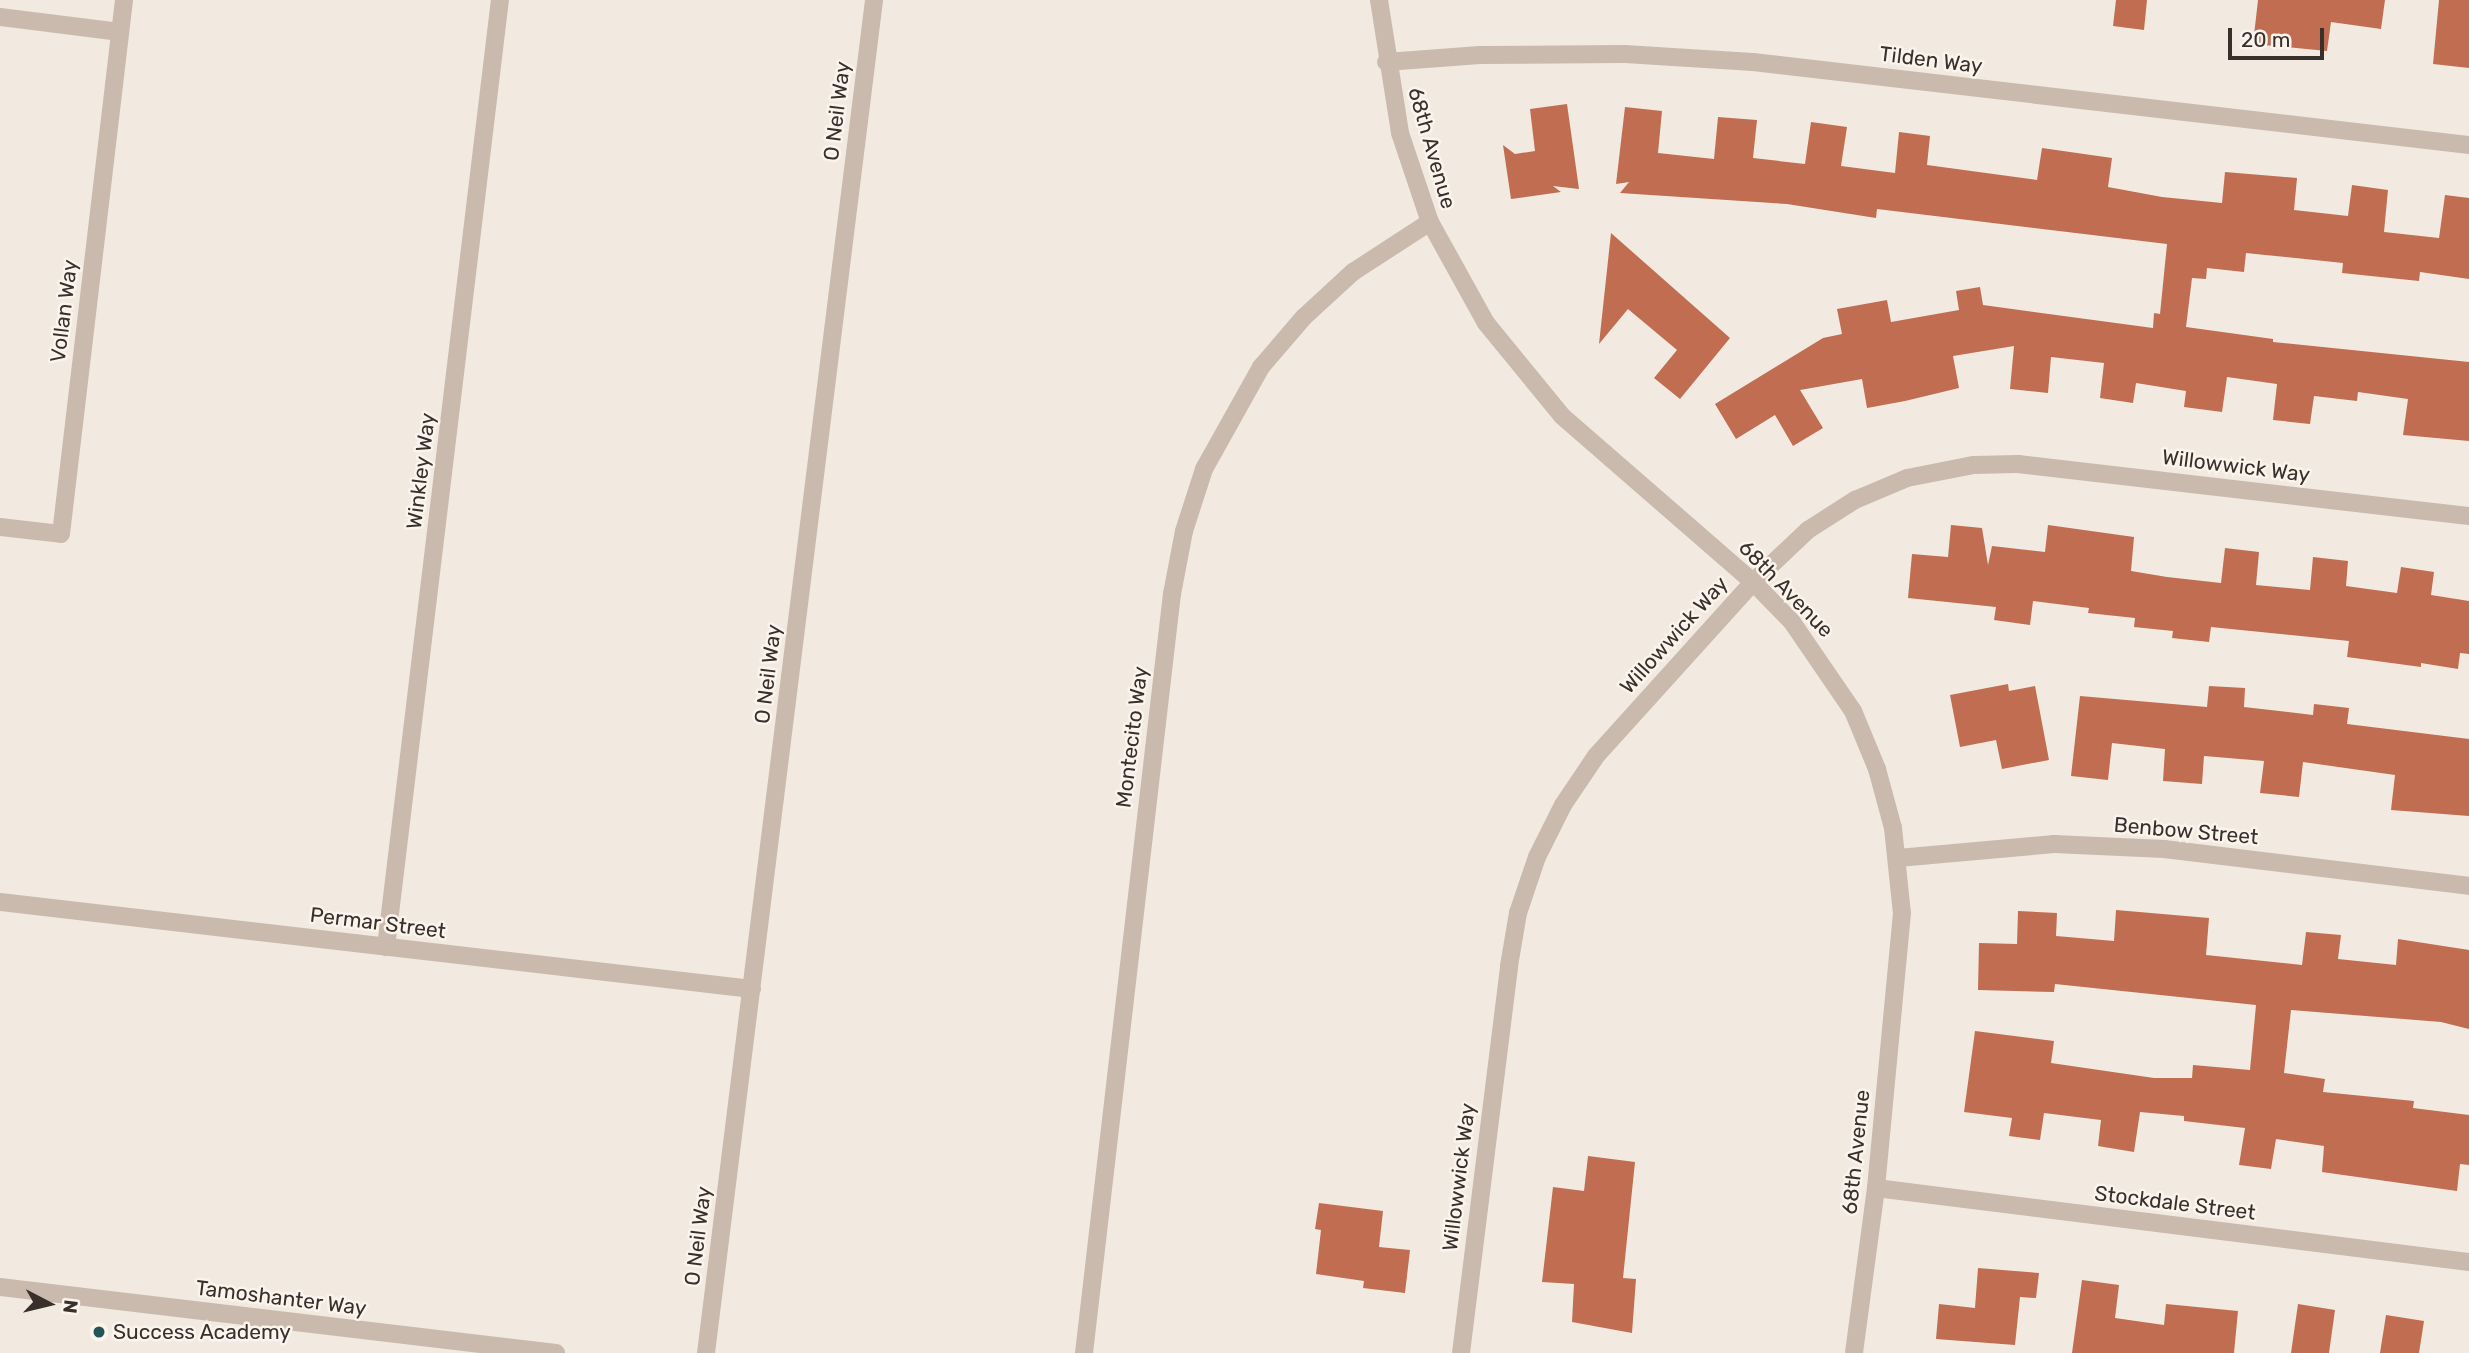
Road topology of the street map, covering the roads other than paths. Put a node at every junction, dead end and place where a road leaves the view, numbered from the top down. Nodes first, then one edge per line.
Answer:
1 (124, 0) edge
2 (500, 0) edge
3 (874, 0) edge
4 (1379, 0) edge
5 (0, 17) edge
6 (120, 32) junction
7 (1385, 62) junction
8 (2469, 145) edge
9 (1430, 222) junction
10 (2469, 516) edge
11 (0, 527) edge
12 (1753, 582) junction
13 (1898, 858) junction
14 (2469, 886) edge
15 (0, 902) edge
16 (386, 947) junction
17 (752, 989) junction
18 (1876, 1188) junction
19 (2469, 1262) edge
20 (0, 1287) edge
21 (556, 1353) edge
22 (706, 1353) edge
23 (1084, 1353) edge
24 (1461, 1353) edge
25 (1854, 1353) edge

1 - 6 street, Vollan Way
2 - 16 street, Winkley Way
3 - 17 street, O Neil Way
4 - 7 street, 68th Avenue
5 - 6 street
6 - 11 street, Vollan Way
7 - 8 street, Tilden Way
7 - 9 street, 68th Avenue
9 - 12 street, 68th Avenue
9 - 23 street, Montecito Way
10 - 12 street, Willowwick Way
12 - 13 street, 68th Avenue
12 - 24 street, Willowwick Way
13 - 14 street, Benbow Street
13 - 18 street, 68th Avenue
15 - 16 street, Permar Street
16 - 17 street, Permar Street
17 - 22 street, O Neil Way
18 - 19 street, Stockdale Street
18 - 25 street, 68th Avenue
20 - 21 street, Tamoshanter Way

